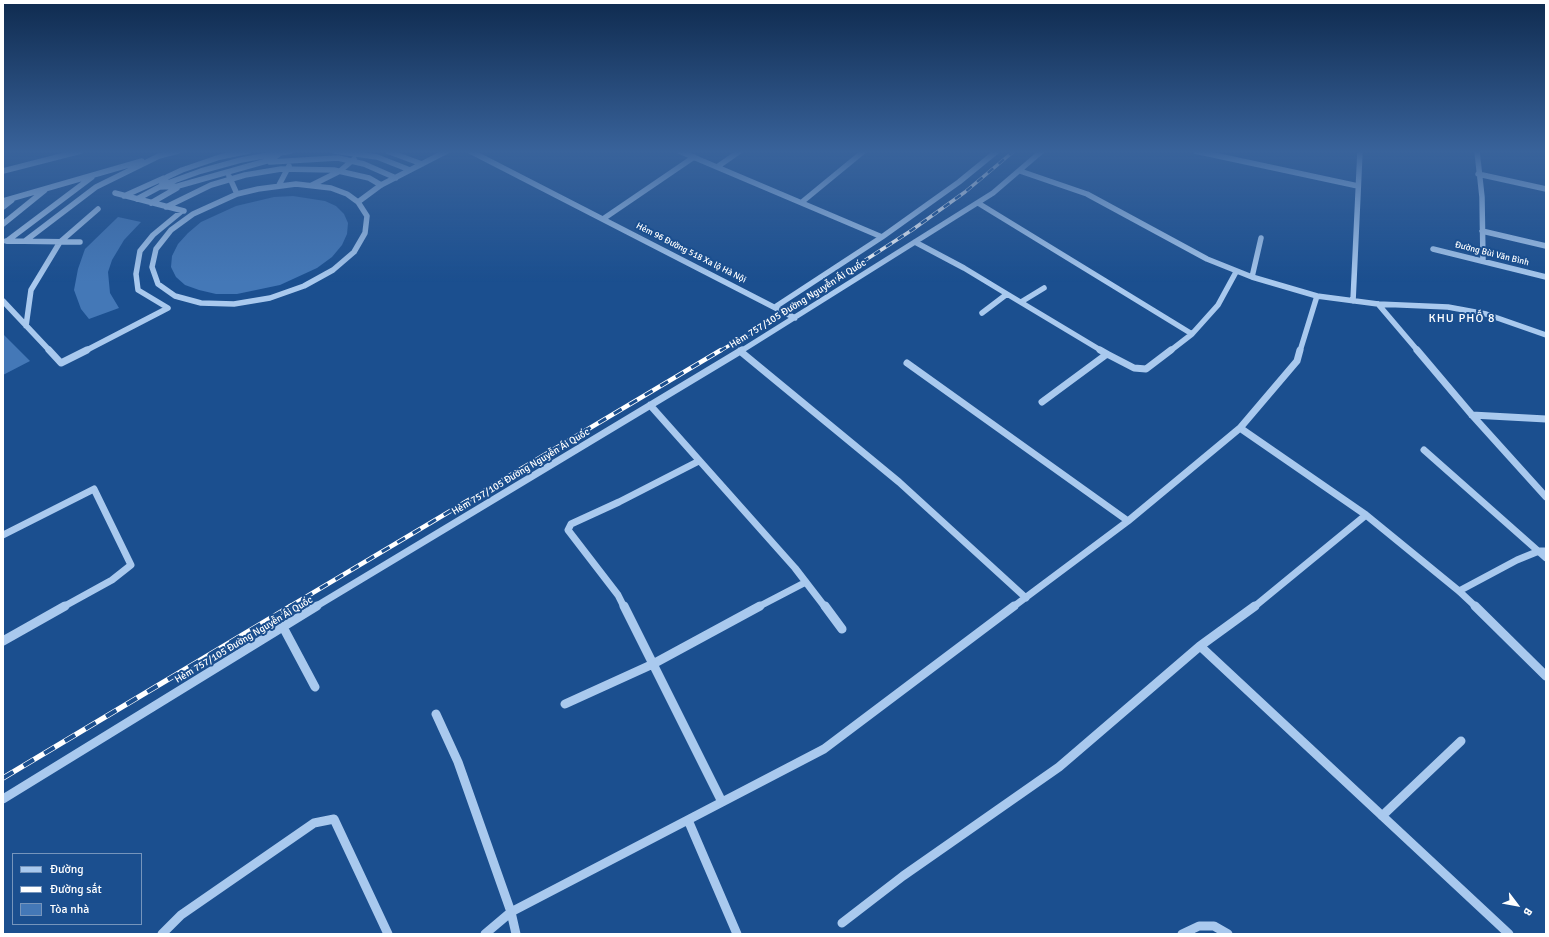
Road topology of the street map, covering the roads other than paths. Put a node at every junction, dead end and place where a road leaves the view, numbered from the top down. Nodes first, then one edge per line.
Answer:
1 (24, 195) edge
2 (39, 195) edge
3 (67, 195) edge
4 (86, 195) edge
5 (120, 195) edge
6 (127, 195) edge
7 (145, 195) edge
8 (165, 195) edge
9 (190, 195) edge
10 (235, 195) edge
11 (348, 195) edge
12 (368, 195) edge
13 (556, 195) edge
14 (639, 195) edge
15 (784, 195) edge
16 (811, 195) edge
17 (941, 195) edge
18 (989, 195) edge
19 (1088, 195) edge
20 (1358, 195) edge
21 (1481, 195) edge
22 (124, 196) junction
23 (16, 197) junction
24 (137, 199) junction
25 (3, 201) edge
26 (358, 202) junction
27 (802, 202) junction
28 (151, 203) junction
29 (978, 203) junction
30 (3, 207) edge
31 (166, 207) junction
32 (98, 209) dead end
33 (182, 211) junction
34 (193, 214) junction
35 (603, 219) junction
36 (3, 224) edge
37 (1482, 231) junction
38 (882, 237) junction
39 (1261, 238) dead end
40 (5, 241) edge
41 (25, 241) junction
42 (60, 242) junction
43 (80, 242) dead end
44 (915, 242) junction
45 (1546, 246) edge
46 (1433, 249) dead end
47 (1483, 261) junction
48 (1236, 272) junction
49 (1252, 277) junction
50 (1546, 277) edge
51 (1044, 288) dead end
52 (1007, 294) junction
53 (1317, 296) junction
54 (3, 301) edge
55 (1353, 301) junction
56 (1021, 302) junction
57 (1378, 304) junction
58 (775, 307) junction
59 (982, 313) dead end
60 (795, 318) junction
61 (26, 326) junction
62 (1192, 334) junction
63 (1546, 334) edge
64 (740, 351) junction
65 (1107, 354) junction
66 (907, 362) dead end
67 (1042, 402) dead end
68 (650, 405) junction
69 (1472, 416) junction
70 (1546, 419) edge
71 (1240, 428) junction
72 (1424, 450) dead end
73 (699, 460) junction
74 (1546, 497) edge
75 (1366, 515) junction
76 (1128, 521) junction
77 (3, 535) edge
78 (1542, 551) edge
79 (1546, 558) edge
80 (806, 582) junction
81 (1459, 591) junction
82 (1026, 598) junction
83 (283, 627) junction
84 (842, 629) dead end
85 (3, 642) edge
86 (1200, 646) junction
87 (653, 664) junction
88 (1546, 676) edge
89 (315, 687) dead end
90 (565, 704) dead end
91 (436, 714) dead end
92 (1461, 741) dead end
93 (3, 799) edge
94 (722, 802) junction
95 (1382, 816) junction
96 (688, 820) junction
97 (512, 912) junction
98 (842, 923) dead end
99 (162, 934) edge
100 (388, 934) edge
101 (485, 934) edge
102 (516, 934) edge
103 (737, 934) edge
104 (1182, 934) edge
105 (1228, 934) edge
106 (1509, 934) edge

1 - 23 street
2 - 36 street
3 - 40 street
4 - 41 street
5 - 22 street
6 - 22 street
7 - 24 street
8 - 28 street
9 - 31 street
10 - 34 street
11 - 26 street
12 - 26 street
13 - 35 street, Hẻm 96 Đường 518 Xa lộ Hà Nội
14 - 35 street
15 - 27 street
16 - 27 street
17 - 38 street
18 - 29 street, Hẻm 757/105 Đường Nguyễn Ái Quốc
19 - 48 street
20 - 55 street
21 - 37 street
22 - 24 street
23 - 25 street
23 - 30 street
24 - 28 street
26 - 34 street
27 - 38 street
28 - 31 street
29 - 44 street, Hẻm 757/105 Đường Nguyễn Ái Quốc
29 - 62 street
31 - 33 street
32 - 42 street
33 - 34 street
33 - 61 street
35 - 58 street, Hẻm 96 Đường 518 Xa lộ Hà Nội
37 - 45 street
37 - 47 street
38 - 58 street
39 - 49 street
40 - 41 street
41 - 42 street
42 - 43 street
42 - 61 street
44 - 52 street
44 - 60 street, Hẻm 757/105 Đường Nguyễn Ái Quốc
46 - 47 street, Đường Bùi Văn Bình
47 - 50 street, Đường Bùi Văn Bình
48 - 49 street
48 - 62 street
49 - 53 street
51 - 56 street
52 - 56 street
52 - 59 street
53 - 55 street
53 - 71 street
54 - 61 street
55 - 57 street
56 - 65 street
57 - 63 street
57 - 69 street
58 - 60 street, Hẻm 96 Đường 518 Xa lộ Hà Nội
60 - 64 street, Hẻm 757/105 Đường Nguyễn Ái Quốc
62 - 65 street
64 - 68 street, Hẻm 757/105 Đường Nguyễn Ái Quốc
64 - 82 street
65 - 67 street
66 - 76 street
68 - 73 street
68 - 83 street, Hẻm 757/105 Đường Nguyễn Ái Quốc
69 - 70 street
69 - 74 street
71 - 75 street
71 - 76 street
72 - 78 street
73 - 80 street
73 - 87 street
75 - 81 street
75 - 86 street
76 - 82 street
77 - 85 street
78 - 79 street
78 - 81 street
80 - 84 street
80 - 87 street
81 - 88 street
82 - 94 street
83 - 89 street
83 - 93 street, Hẻm 757/105 Đường Nguyễn Ái Quốc
86 - 95 street
86 - 98 street
87 - 90 street
87 - 94 street
91 - 97 street
92 - 95 street
94 - 96 street
95 - 106 street
96 - 97 street
96 - 103 street
97 - 101 street
97 - 102 street
99 - 100 street
104 - 105 street

